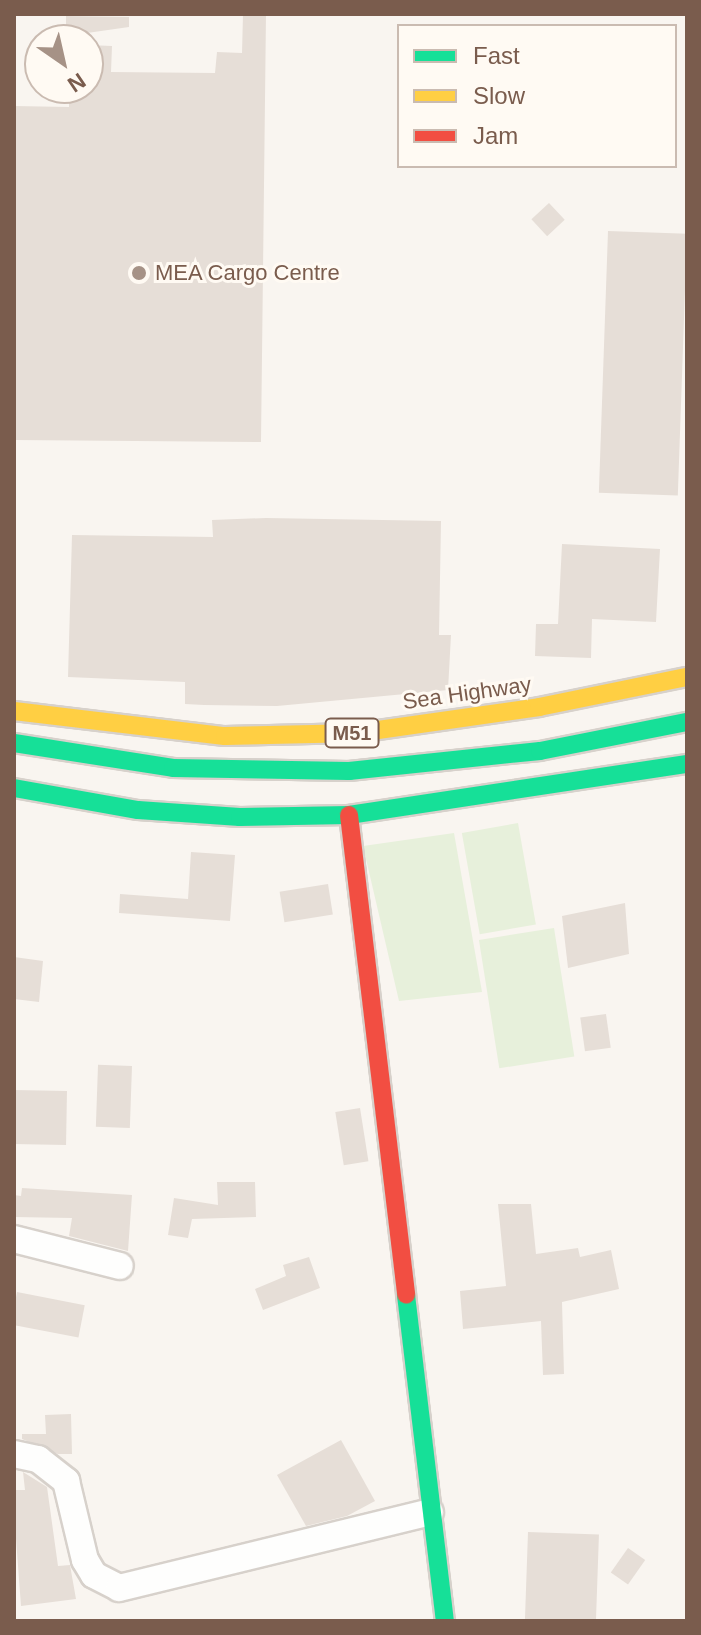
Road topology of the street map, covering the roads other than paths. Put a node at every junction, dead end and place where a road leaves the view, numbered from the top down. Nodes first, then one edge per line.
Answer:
1 (687, 677) edge
2 (14, 711) edge
3 (687, 722) edge
4 (14, 743) edge
5 (687, 764) edge
6 (14, 788) edge
7 (349, 815) junction
8 (14, 1239) edge
9 (120, 1266) dead end
10 (14, 1454) edge
11 (430, 1512) junction
12 (445, 1621) edge

1 - 2 main road, Sea Highway / M51
3 - 4 main road, M51
5 - 7 main road
6 - 7 main road
7 - 11 main road
8 - 9 street
10 - 11 street
11 - 12 main road

